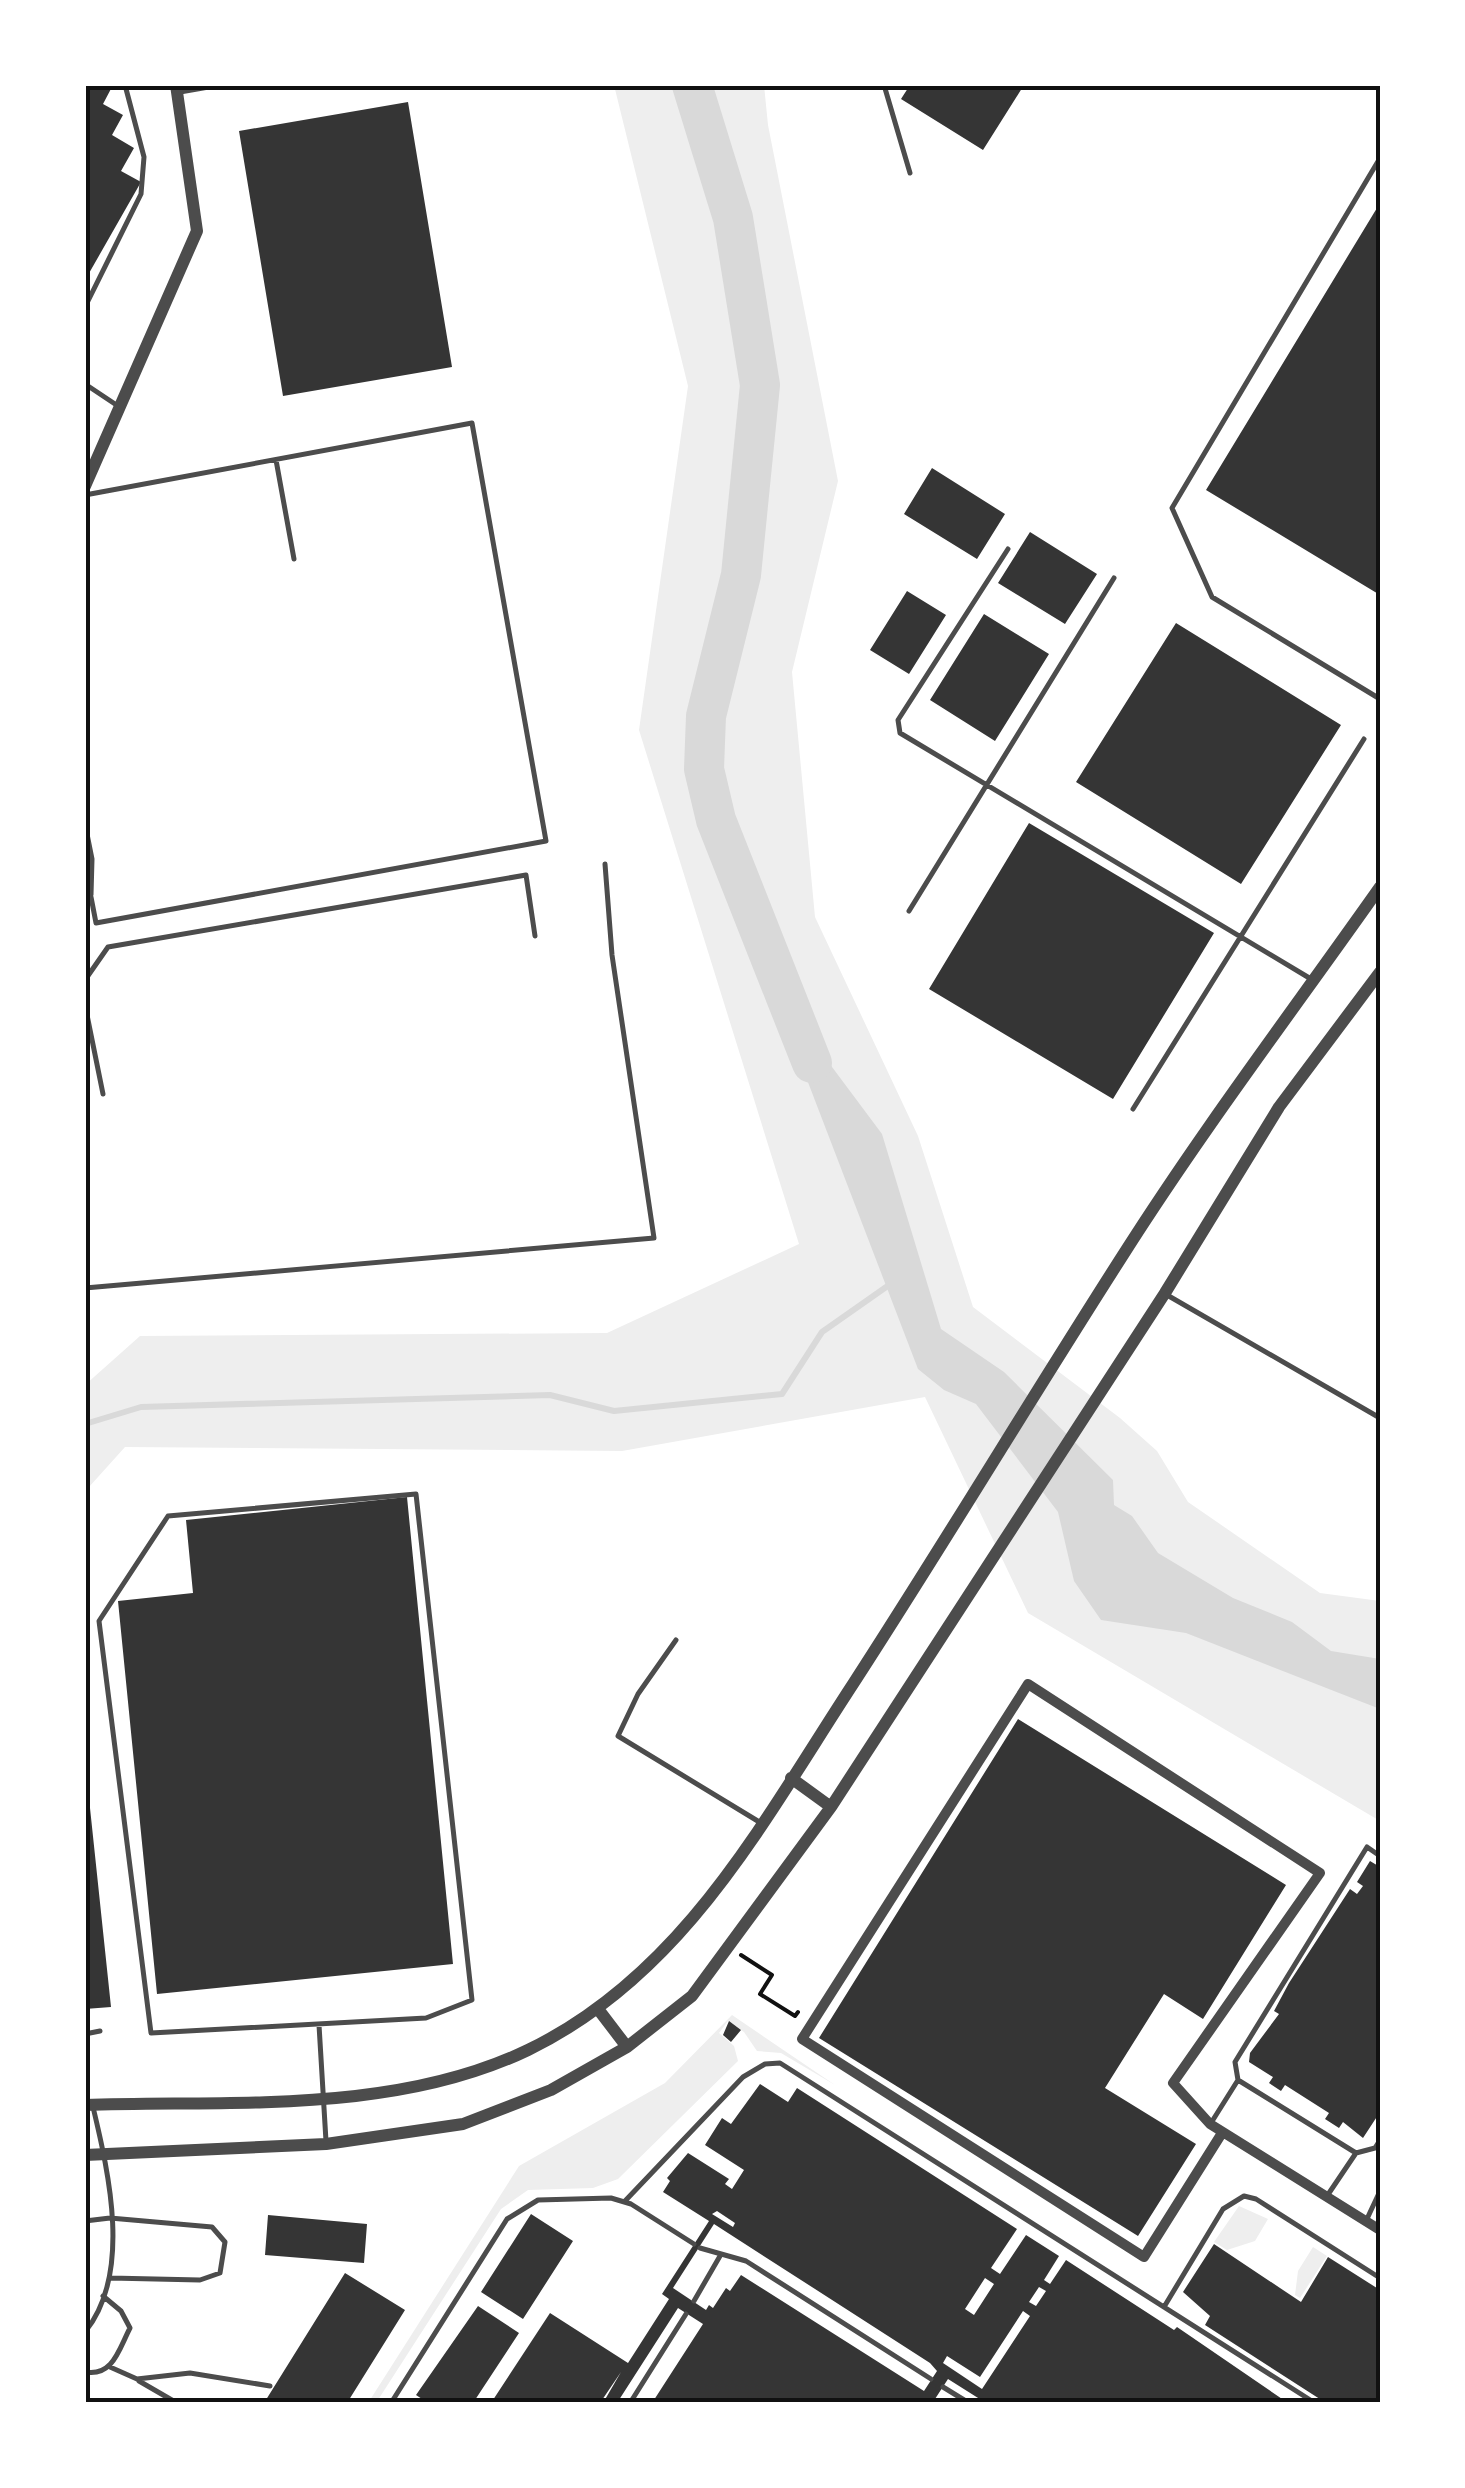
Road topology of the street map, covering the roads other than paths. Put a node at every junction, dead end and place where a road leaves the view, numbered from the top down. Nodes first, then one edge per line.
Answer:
1 (126, 85) edge
2 (220, 85) edge
3 (884, 85) edge
4 (177, 89) edge
5 (1380, 158) edge
6 (910, 173) dead end
7 (85, 307) edge
8 (85, 384) edge
9 (120, 408) junction
10 (276, 460) junction
11 (85, 486) edge
12 (85, 494) edge
13 (1008, 549) dead end
14 (294, 558) dead end
15 (1114, 578) dead end
16 (1379, 700) edge
17 (1364, 739) dead end
18 (986, 784) junction
19 (85, 824) edge
20 (605, 864) dead end
21 (1380, 886) edge
22 (88, 898) edge
23 (909, 911) dead end
24 (535, 936) dead end
25 (1240, 936) junction
26 (1380, 972) edge
27 (85, 980) edge
28 (1314, 981) junction
29 (85, 1005) edge
30 (103, 1094) dead end
31 (1133, 1110) dead end
32 (85, 1288) edge
33 (1165, 1293) junction
34 (1380, 1418) edge
35 (676, 1640) dead end
36 (791, 1778) junction
37 (831, 1806) junction
38 (761, 1823) junction
39 (1380, 1856) edge
40 (598, 2008) junction
41 (319, 2025) junction
42 (100, 2031) dead end
43 (85, 2034) edge
44 (627, 2047) junction
45 (1238, 2080) junction
46 (326, 2098) junction
47 (89, 2105) edge
48 (1210, 2124) junction
49 (1222, 2133) junction
50 (1380, 2140) edge
51 (326, 2144) junction
52 (104, 2153) junction
53 (1356, 2153) junction
54 (85, 2155) edge
55 (1380, 2191) edge
56 (1328, 2196) junction
57 (625, 2201) junction
58 (110, 2218) junction
59 (85, 2221) edge
60 (1366, 2221) junction
61 (1380, 2230) edge
62 (720, 2256) junction
63 (110, 2278) junction
64 (1380, 2278) edge
65 (102, 2296) junction
66 (694, 2301) dead end
67 (1164, 2307) junction
68 (686, 2314) dead end
69 (85, 2332) edge
70 (110, 2367) junction
71 (85, 2372) edge
72 (931, 2379) dead end
73 (137, 2380) junction
74 (270, 2386) dead end
75 (944, 2387) dead end
76 (177, 2403) edge
77 (391, 2403) edge
78 (630, 2403) edge
79 (969, 2403) edge
80 (1315, 2403) edge

1 - 7 lane
2 - 4 lane
3 - 6 lane
4 - 9 street
5 - 16 lane
8 - 9 lane
9 - 11 street
10 - 12 lane
10 - 14 lane
10 - 22 lane
13 - 18 lane
15 - 18 lane
17 - 25 lane
18 - 23 lane
18 - 25 lane
19 - 22 lane
20 - 32 lane
21 - 28 street
24 - 27 lane
25 - 28 lane
25 - 31 lane
26 - 33 street
28 - 36 street
29 - 30 lane
33 - 34 lane
33 - 37 street
35 - 38 lane
36 - 37 street
36 - 38 street
37 - 44 street
38 - 40 street
39 - 45 lane
40 - 44 street
40 - 46 street
41 - 41 lane
41 - 46 lane
42 - 43 lane
44 - 51 street
45 - 48 lane
45 - 53 lane
46 - 47 street
46 - 51 lane
47 - 52 lane
48 - 49 street
48 - 49 street
49 - 56 street
50 - 53 lane
51 - 52 street
52 - 54 street
52 - 58 lane
53 - 56 lane
55 - 60 lane
56 - 60 street
57 - 62 lane
57 - 67 lane
57 - 77 lane
58 - 59 lane
58 - 63 lane
58 - 63 lane
60 - 61 street
62 - 66 lane
62 - 72 lane
63 - 65 lane
64 - 67 lane
65 - 69 lane
65 - 70 lane
67 - 80 lane
68 - 78 lane
70 - 71 lane
70 - 73 lane
73 - 74 lane
73 - 76 lane
75 - 79 lane

